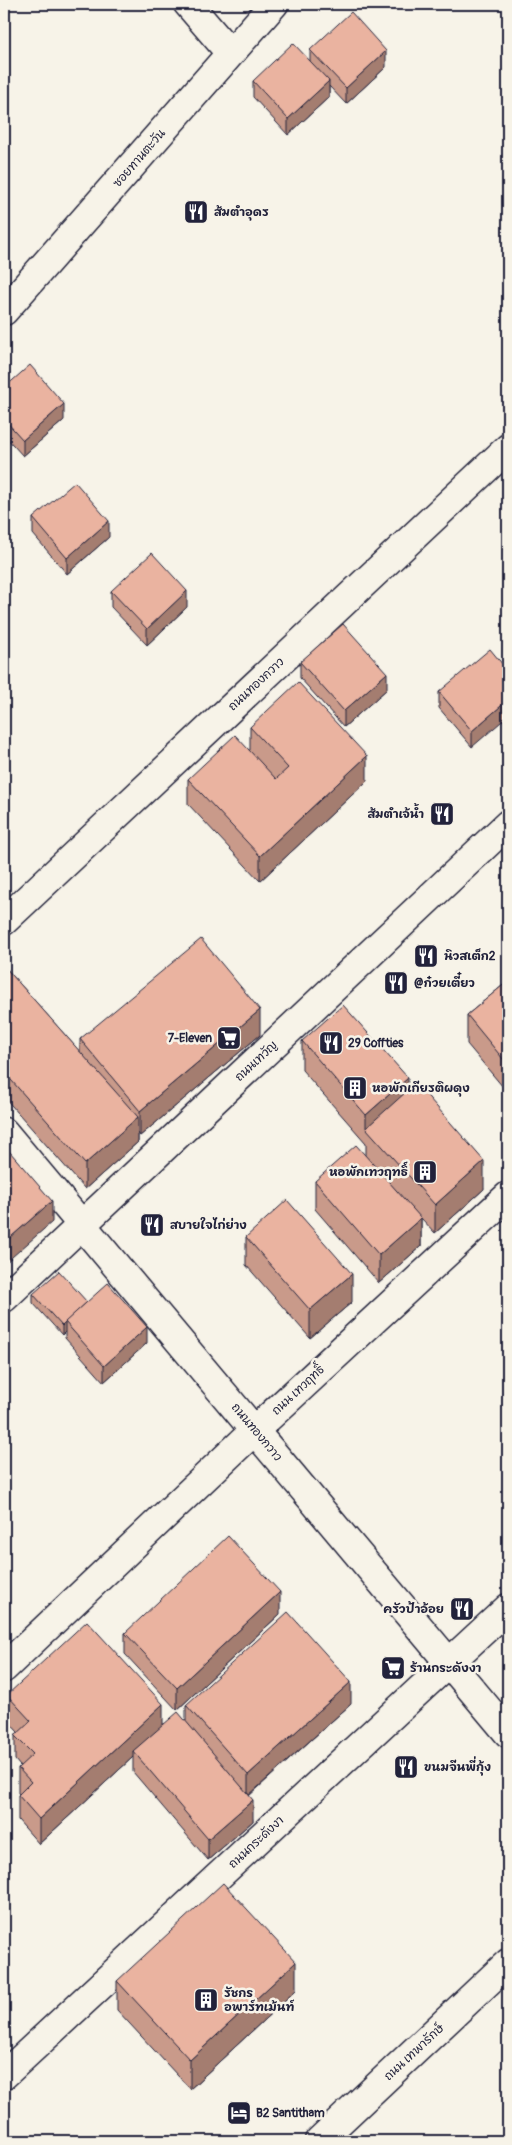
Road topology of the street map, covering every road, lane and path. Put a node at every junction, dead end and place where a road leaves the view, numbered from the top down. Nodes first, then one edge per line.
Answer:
1 (188, 4) edge
2 (274, 4) edge
3 (230, 53) junction
4 (4, 311) edge
5 (508, 448) edge
6 (508, 824) edge
7 (4, 920) edge
8 (4, 1132) edge
9 (508, 1196) edge
10 (83, 1224) junction
11 (4, 1298) edge
12 (255, 1430) junction
13 (508, 1608) edge
14 (449, 1663) junction
15 (4, 1668) edge
16 (508, 1733) edge
17 (508, 1963) edge
18 (4, 2076) edge
19 (319, 2141) edge

1 - 3 street
2 - 3 street, ซอยทานตะวัน
3 - 4 street, ซอยทานตะวัน
5 - 7 street, ถนนทองกวาว
6 - 10 street, ถนนเทวัญ
8 - 10 street, ถนนทองกวาว
9 - 12 street, ถนน เทวฤทธิ์
10 - 11 street, ถนนเทวัญ
10 - 12 street, ถนนทองกวาว
12 - 14 street, ถนนทองกวาว
12 - 15 street, ถนน เทวฤทธิ์
13 - 14 street, ถนนกระดังงา
14 - 16 street, ถนนทองกวาว
14 - 18 street, ถนนกระดังงา
17 - 19 street, ถนน เทพารักษ์

